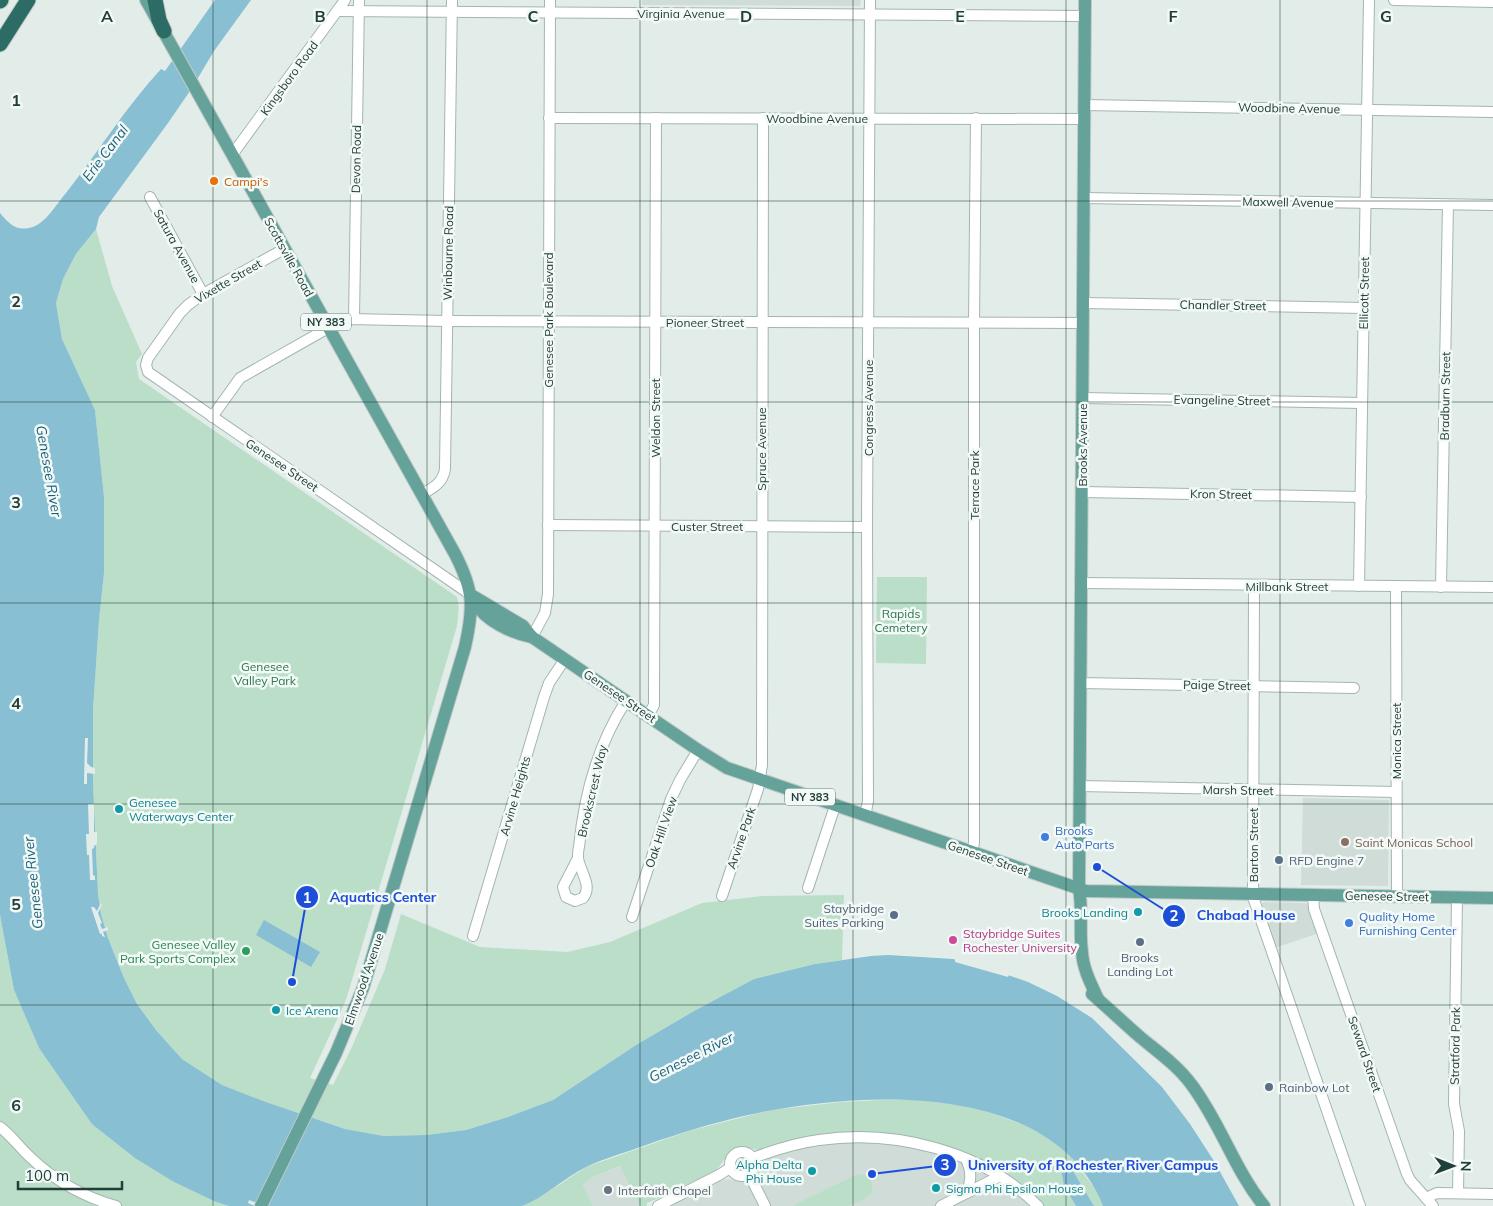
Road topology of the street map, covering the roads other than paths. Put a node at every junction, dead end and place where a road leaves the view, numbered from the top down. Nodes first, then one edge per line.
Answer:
1 (28, 0) edge
2 (146, 0) edge
3 (155, 0) edge
4 (345, 0) edge
5 (359, 0) edge
6 (452, 0) edge
7 (550, 0) edge
8 (870, 0) edge
9 (1085, 0) edge
10 (1369, 0) edge
11 (1394, 0) edge
12 (1493, 2) edge
13 (337, 11) junction
14 (358, 11) junction
15 (451, 12) junction
16 (550, 12) junction
17 (870, 15) junction
18 (1085, 16) junction
19 (164, 31) junction
20 (0, 44) edge
21 (1084, 105) junction
22 (1367, 110) junction
23 (1493, 112) edge
24 (549, 118) junction
25 (656, 118) junction
26 (763, 118) junction
27 (869, 118) junction
28 (976, 118) junction
29 (1084, 119) junction
30 (232, 155) junction
31 (150, 197) dead end
32 (1084, 198) junction
33 (1366, 203) junction
34 (1448, 205) junction
35 (1493, 205) edge
36 (284, 249) junction
37 (203, 294) junction
38 (1083, 303) junction
39 (1364, 308) junction
40 (354, 319) junction
41 (447, 321) junction
42 (548, 321) junction
43 (656, 322) junction
44 (762, 322) junction
45 (869, 322) junction
46 (974, 323) junction
47 (1083, 323) junction
48 (329, 328) junction
49 (146, 368) joint
50 (1082, 398) junction
51 (1362, 402) junction
52 (212, 417) junction
53 (1082, 492) junction
54 (422, 494) junction
55 (1361, 497) junction
56 (548, 526) junction
57 (654, 526) junction
58 (761, 526) junction
59 (867, 527) junction
60 (1081, 583) junction
61 (1254, 586) junction
62 (1359, 586) junction
63 (1396, 586) junction
64 (1441, 586) junction
65 (1493, 587) edge
66 (471, 595) junction
67 (532, 637) junction
68 (565, 659) junction
69 (1081, 683) junction
70 (1254, 686) junction
71 (1354, 688) dead end
72 (626, 701) junction
73 (648, 716) junction
74 (698, 750) junction
75 (760, 780) junction
76 (1080, 786) junction
77 (1253, 790) junction
78 (1396, 792) junction
79 (835, 806) junction
80 (865, 816) junction
81 (972, 852) junction
82 (578, 858) dead end
83 (808, 888) dead end
84 (1079, 889) junction
85 (1253, 894) junction
86 (1313, 895) junction
87 (722, 896) dead end
88 (1397, 897) junction
89 (1457, 898) junction
90 (1493, 898) edge
91 (632, 917) dead end
92 (474, 936) dead end
93 (0, 1127) edge
94 (753, 1158) junction
95 (966, 1159) junction
96 (730, 1168) junction
97 (749, 1174) junction
98 (1000, 1176) junction
99 (967, 1193) junction
100 (1458, 1193) junction
101 (1493, 1194) edge
102 (1430, 1202) edge
103 (116, 1206) edge
104 (261, 1206) edge
105 (658, 1206) edge
106 (764, 1206) edge
107 (941, 1206) edge
108 (1038, 1206) edge
109 (1264, 1206) edge
110 (1360, 1206) edge

1 - 20 highway
2 - 19 main road, Scottsville Road / NY 383
3 - 19 highway
4 - 13 street, Kingsboro Road
5 - 14 street, Devon Road
6 - 15 street, Winbourne Road
7 - 16 street, Genesee Park Boulevard
8 - 17 street, Congress Avenue
9 - 18 main road, Brooks Avenue
10 - 22 street, Ellicott Street
11 - 12 street
13 - 14 street, Virginia Avenue
13 - 30 street, Kingsboro Road
14 - 15 street, Virginia Avenue
14 - 40 street, Devon Road
15 - 16 street, Virginia Avenue
15 - 41 street, Winbourne Road
16 - 17 street, Virginia Avenue
16 - 24 street, Genesee Park Boulevard
17 - 18 street, Virginia Avenue
17 - 27 street, Congress Avenue
18 - 21 main road, Brooks Avenue
19 - 30 main road, Scottsville Road / NY 383
21 - 22 street, Woodbine Avenue
21 - 29 main road, Brooks Avenue
22 - 23 street, Woodbine Avenue
22 - 33 street, Ellicott Street
24 - 25 street, Woodbine Avenue
24 - 42 street, Genesee Park Boulevard
25 - 26 street, Woodbine Avenue
25 - 43 street, Weldon Street
26 - 27 street, Woodbine Avenue
26 - 44 street, Spruce Avenue
27 - 28 street, Woodbine Avenue
27 - 45 street, Congress Avenue
28 - 29 street, Woodbine Avenue
28 - 46 street, Terrace Park
29 - 32 main road, Brooks Avenue
30 - 36 main road, Scottsville Road / NY 383
31 - 37 street, Satura Avenue
32 - 33 street, Maxwell Avenue
32 - 38 main road, Brooks Avenue
33 - 34 street, Maxwell Avenue
33 - 39 street, Ellicott Street
34 - 35 street, Maxwell Avenue
34 - 64 street, Bradburn Street
36 - 37 street, Vixette Street
36 - 48 main road, Scottsville Road / NY 383
37 - 49 street, Vixette Street
38 - 39 street, Chandler Street
38 - 47 main road, Brooks Avenue
39 - 51 street, Ellicott Street
40 - 41 street, Pioneer Street
40 - 48 street, Pioneer Street
41 - 42 street, Pioneer Street
41 - 54 street, Winbourne Road
42 - 43 street, Pioneer Street
42 - 56 street, Genesee Park Boulevard
43 - 44 street, Pioneer Street
43 - 57 street, Weldon Street
44 - 45 street, Pioneer Street
44 - 58 street, Spruce Avenue
45 - 46 street, Pioneer Street
45 - 59 street, Congress Avenue
46 - 47 street, Pioneer Street
46 - 81 street, Terrace Park
47 - 50 main road, Brooks Avenue
48 - 52 street, Pioneer Street
48 - 54 main road, Scottsville Road / NY 383
49 - 52 street, Genesee Street
50 - 51 street, Evangeline Street
50 - 53 main road, Brooks Avenue
51 - 55 street, Ellicott Street
52 - 66 street, Genesee Street
53 - 55 street, Kron Street
53 - 60 main road, Brooks Avenue
54 - 66 main road, Scottsville Road / NY 383
55 - 62 street, Ellicott Street
56 - 57 street, Custer Street
56 - 67 street, Genesee Park Boulevard
57 - 58 street, Custer Street
57 - 73 street, Weldon Street
58 - 59 street, Custer Street
58 - 75 street, Spruce Avenue
59 - 80 street, Congress Avenue
60 - 61 street, Millbank Street
60 - 69 main road, Brooks Avenue
61 - 62 street, Millbank Street
61 - 70 street, Barton Street
62 - 63 street, Millbank Street
63 - 64 street, Millbank Street
63 - 78 street, Monica Street
64 - 65 street, Millbank Street
66 - 67 main road, Genesee Street / NY 383
66 - 104 main road, Elmwood Avenue
67 - 68 main road, Genesee Street / NY 383
68 - 72 main road, Genesee Street / NY 383
68 - 92 street, Arvine Heights
69 - 70 street, Paige Street
69 - 76 main road, Brooks Avenue
70 - 71 street, Paige Street
70 - 77 street, Barton Street
72 - 73 main road, Genesee Street / NY 383
72 - 82 street, Brookscrest Way
73 - 74 main road, Genesee Street / NY 383
74 - 75 main road, Genesee Street / NY 383
74 - 91 street, Oak Hill View
75 - 79 main road, Genesee Street / NY 383
75 - 87 street, Arvine Park
76 - 77 street, Marsh Street
76 - 84 main road, Brooks Avenue
77 - 78 street, Marsh Street
77 - 85 street, Barton Street
78 - 88 street, Monica Street
79 - 80 main road, Genesee Street / NY 383
79 - 83 street
80 - 81 main road, Genesee Street / NY 383
81 - 84 main road, Genesee Street / NY 383
84 - 85 main road, Genesee Street
84 - 109 main road, Brooks Avenue
85 - 86 main road, Genesee Street
85 - 110 street, Barton Street
86 - 88 main road, Genesee Street
86 - 102 street, Seward Street
88 - 89 main road, Genesee Street
89 - 90 main road, Genesee Street
89 - 100 street, Stratford Park
93 - 103 street
94 - 95 street
94 - 96 street
94 - 97 street
95 - 98 street
95 - 99 street
96 - 97 street
96 - 105 street
97 - 106 street
98 - 99 street
98 - 108 street
99 - 107 street
100 - 101 street
100 - 102 street

